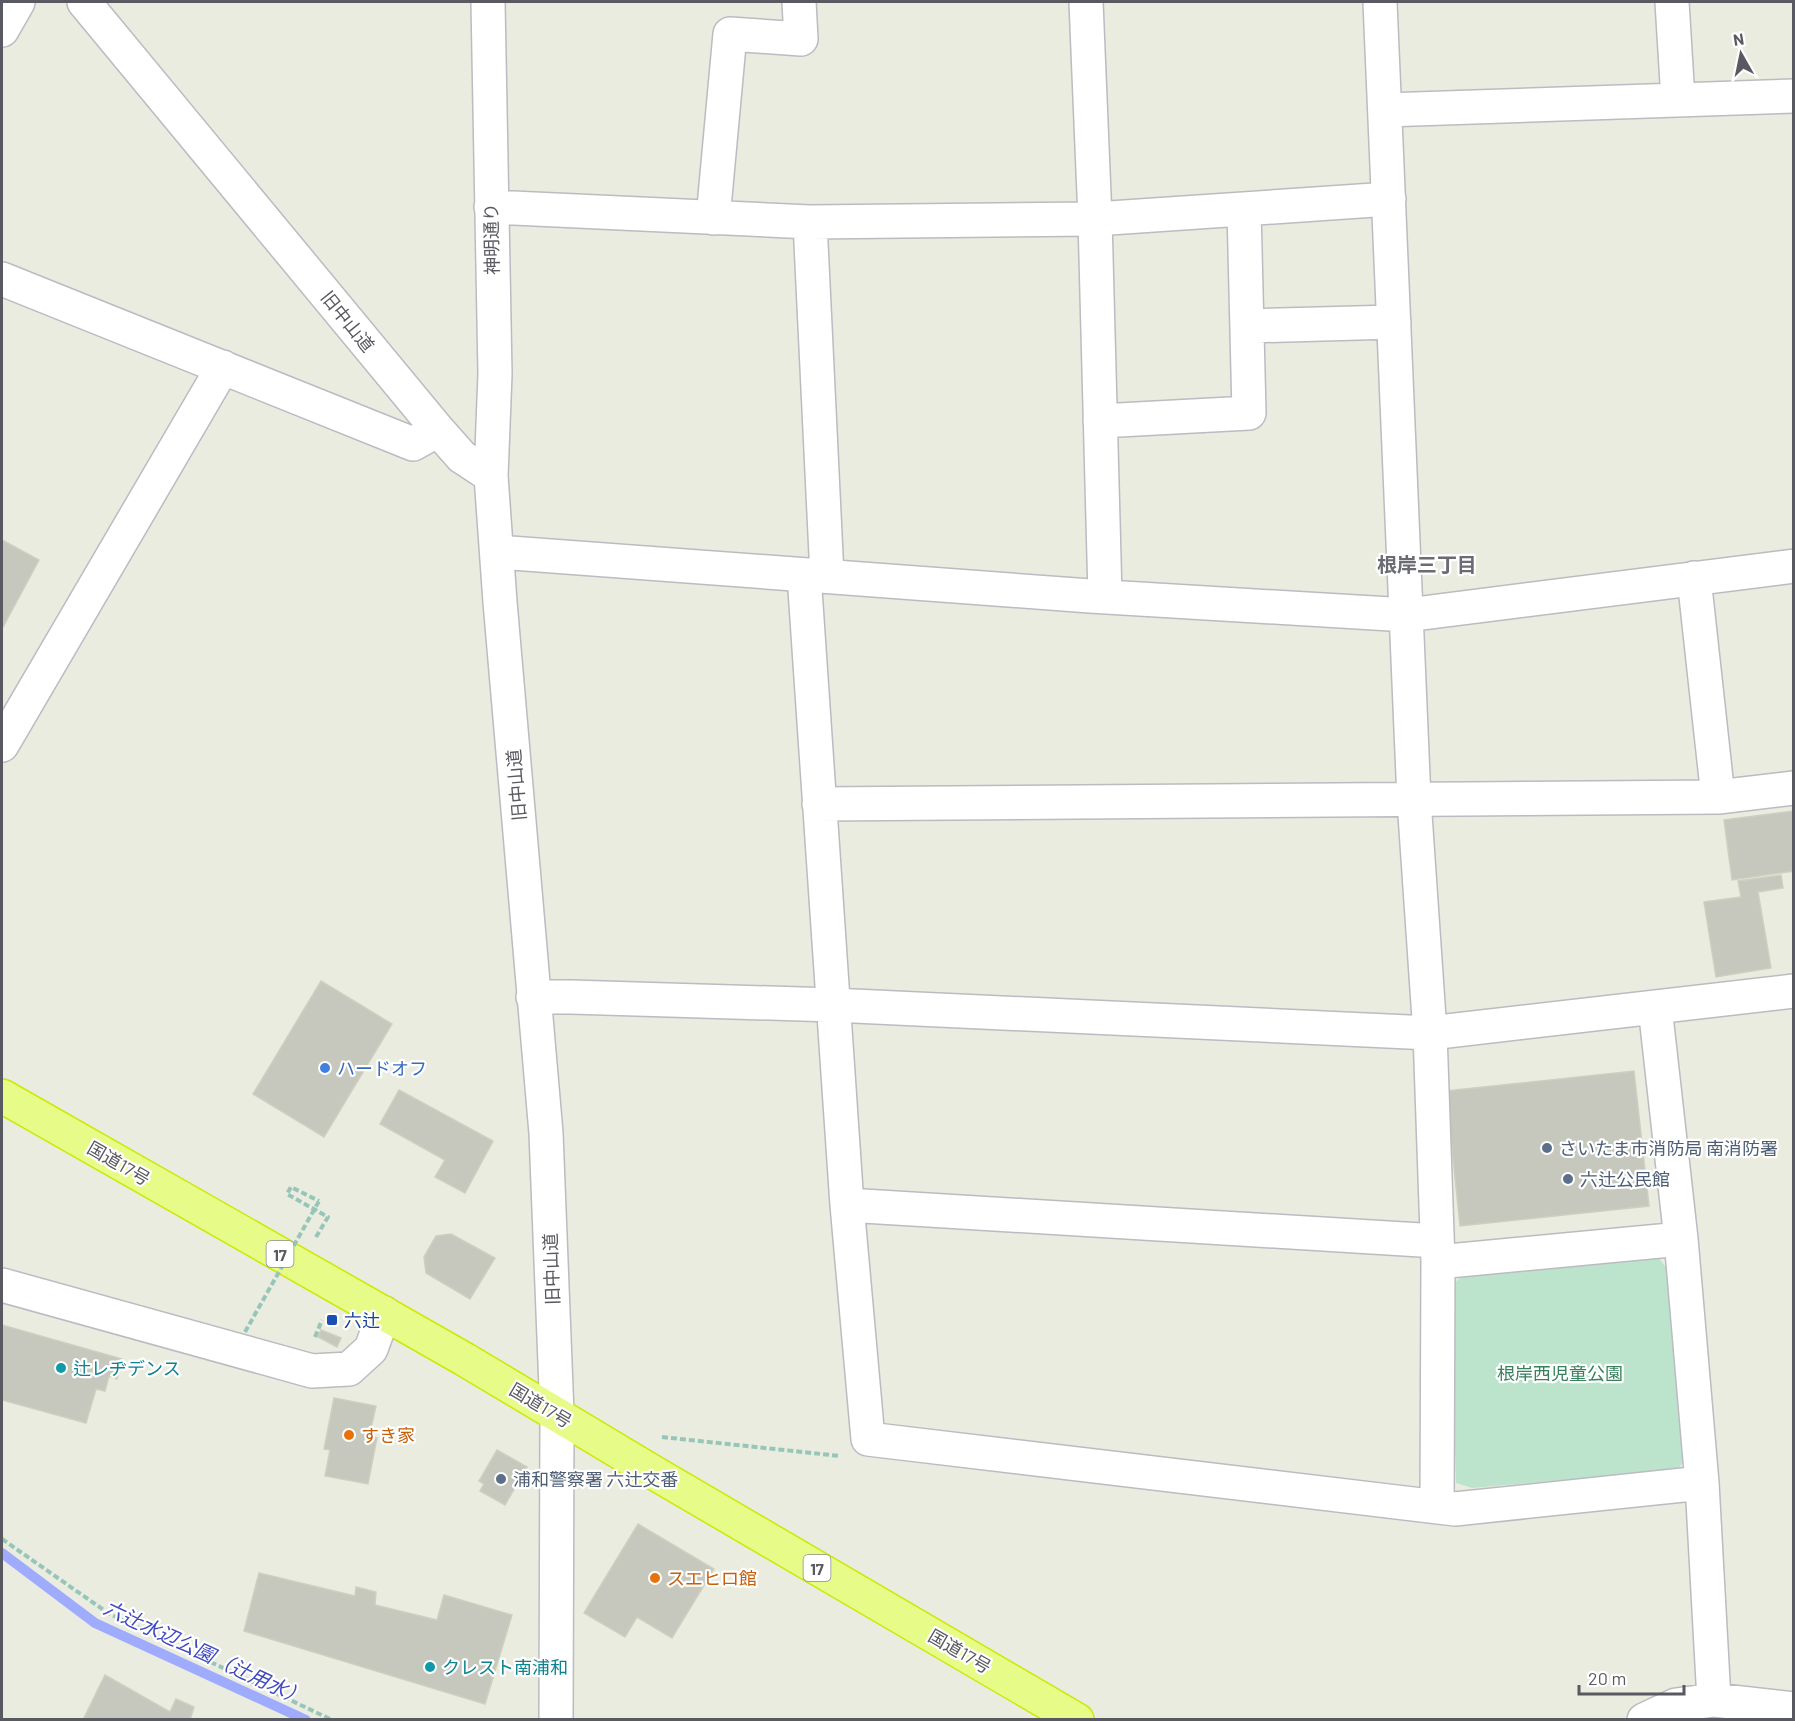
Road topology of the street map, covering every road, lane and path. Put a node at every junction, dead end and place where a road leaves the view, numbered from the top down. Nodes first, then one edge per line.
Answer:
1 (18, 2) edge
2 (84, 2) edge
3 (488, 2) edge
4 (799, 2) edge
5 (1086, 2) edge
6 (1380, 2) edge
7 (1672, 2) edge
8 (2, 30) edge
9 (1794, 96) edge
10 (1677, 100) junction
11 (1385, 110) junction
12 (1389, 199) junction
13 (491, 207) junction
14 (1244, 209) junction
15 (713, 218) junction
16 (1095, 219) junction
17 (810, 222) junction
18 (2, 279) edge
19 (1394, 322) junction
20 (1247, 326) junction
21 (223, 368) junction
22 (1100, 421) junction
23 (438, 430) junction
24 (491, 476) junction
25 (498, 552) junction
26 (1794, 566) edge
27 (815, 576) junction
28 (1694, 578) junction
29 (1105, 596) junction
30 (1407, 615) junction
31 (2, 745) edge
32 (1794, 788) edge
33 (1718, 797) junction
34 (1414, 800) junction
35 (819, 804) junction
36 (1794, 991) edge
37 (533, 998) junction
38 (834, 1005) junction
39 (1655, 1007) junction
40 (1430, 1033) junction
41 (2, 1096) edge
42 (847, 1205) junction
43 (316, 1237) dead end
44 (1681, 1239) junction
45 (1437, 1251) junction
46 (2, 1285) edge
47 (384, 1313) junction
48 (245, 1332) dead end
49 (557, 1414) junction
50 (653, 1436) dead end
51 (846, 1457) dead end
52 (1702, 1483) junction
53 (1437, 1506) junction
54 (2, 1539) edge
55 (1714, 1700) junction
56 (1794, 1709) edge
57 (332, 1719) edge
58 (556, 1719) edge
59 (1077, 1719) edge
60 (1644, 1719) edge

1 - 8 street
2 - 23 street, 旧中山道
3 - 13 street, 神明通り
4 - 15 street
5 - 16 street
6 - 11 street
7 - 10 street
9 - 10 street
10 - 11 street
11 - 12 street
12 - 14 street
12 - 19 street
13 - 15 street
13 - 24 street, 神明通り
14 - 16 street
14 - 20 street
15 - 17 street
16 - 17 street
16 - 22 street
17 - 27 street
18 - 21 street
19 - 20 street
19 - 30 street
20 - 22 street
21 - 23 street
21 - 31 street
22 - 29 street
23 - 24 street, 旧中山道
24 - 25 street, 旧中山道
25 - 27 street
25 - 37 street, 旧中山道
26 - 28 street
27 - 29 street
27 - 35 street
28 - 30 street
28 - 33 street
29 - 30 street
30 - 34 street
32 - 33 street
33 - 34 street
34 - 35 street
34 - 40 street
35 - 38 street
36 - 39 street
37 - 38 street
37 - 49 street, 旧中山道
38 - 40 street
38 - 42 street
39 - 40 street
39 - 44 street
40 - 45 street
41 - 47 highway, 国道17号 / 17
42 - 45 street
42 - 53 street
43 - 48 path, bridge
44 - 45 street
44 - 52 street
45 - 53 street
46 - 47 street
47 - 49 highway, 国道17号 / 17
49 - 58 street, 旧中山道
49 - 59 highway, 国道17号 / 17
50 - 51 path
52 - 53 street
52 - 55 street
54 - 57 path
55 - 56 street
55 - 60 street

